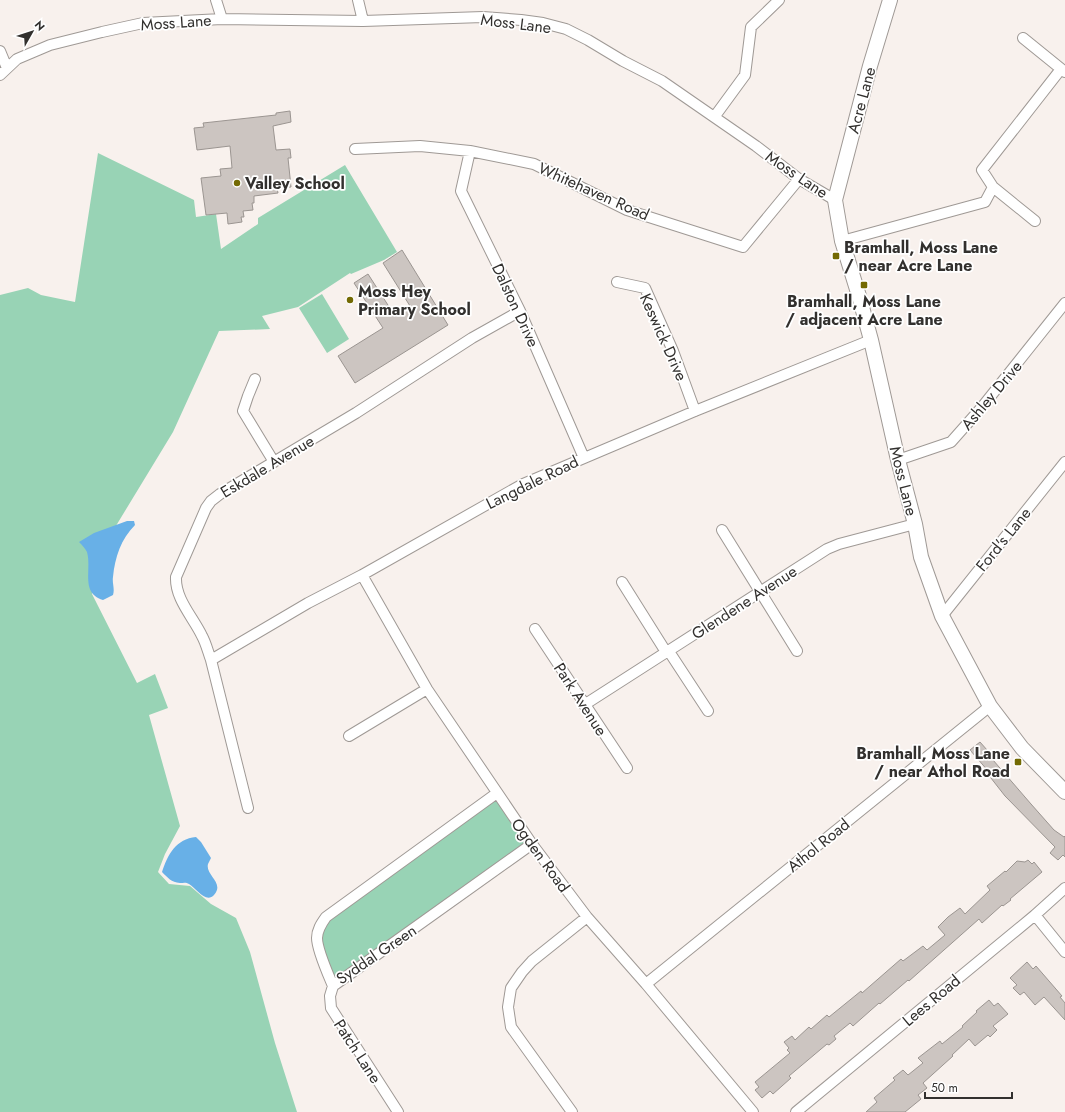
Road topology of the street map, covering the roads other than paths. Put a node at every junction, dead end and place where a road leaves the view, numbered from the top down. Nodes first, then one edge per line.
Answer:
1 (216, 0) edge
2 (358, 0) edge
3 (779, 0) edge
4 (890, 0) edge
5 (222, 19) junction
6 (363, 21) junction
7 (1024, 38) dead end
8 (0, 51) edge
9 (1063, 70) edge
10 (4, 72) edge
11 (715, 116) junction
12 (355, 149) dead end
13 (470, 151) junction
14 (799, 179) junction
15 (993, 187) junction
16 (835, 200) junction
17 (1035, 221) dead end
18 (842, 241) junction
19 (617, 282) dead end
20 (1065, 303) edge
21 (520, 311) junction
22 (871, 340) junction
23 (255, 379) dead end
24 (694, 411) junction
25 (584, 458) junction
26 (898, 460) junction
27 (274, 462) junction
28 (1065, 462) edge
29 (915, 524) junction
30 (722, 530) dead end
31 (362, 575) junction
32 (622, 582) dead end
33 (761, 591) junction
34 (942, 616) junction
35 (535, 629) dead end
36 (797, 650) dead end
37 (667, 651) junction
38 (211, 660) junction
39 (427, 689) junction
40 (584, 705) junction
41 (990, 706) junction
42 (708, 711) dead end
43 (349, 736) dead end
44 (627, 768) dead end
45 (1065, 792) edge
46 (497, 793) junction
47 (248, 808) dead end
48 (532, 844) junction
49 (1065, 888) edge
50 (1034, 915) junction
51 (587, 917) junction
52 (1065, 952) edge
53 (646, 984) junction
54 (333, 986) junction
55 (398, 1112) edge
56 (572, 1112) edge
57 (753, 1112) edge
58 (796, 1112) edge

1 - 5 street
2 - 6 street
3 - 11 street
4 - 16 main road, Acre Lane
5 - 6 street, Moss Lane
5 - 10 street, Moss Lane
6 - 11 street, Moss Lane
7 - 9 street
8 - 10 street
9 - 15 street
11 - 14 street, Moss Lane
12 - 13 street, Whitehaven Road
13 - 14 street, Whitehaven Road
13 - 21 street, Dalston Drive
14 - 16 street, Moss Lane
15 - 17 street
15 - 18 street
16 - 18 main road, Moss Lane
18 - 22 main road, Moss Lane
19 - 24 street, Keswick Drive
20 - 26 street, Ashley Drive
21 - 25 street, Dalston Drive
21 - 27 street, Eskdale Avenue
22 - 24 street, Langdale Road
22 - 26 main road, Moss Lane
23 - 27 street
24 - 25 street, Langdale Road
25 - 31 street, Langdale Road
26 - 29 main road, Moss Lane
27 - 38 street, Eskdale Avenue
28 - 34 street, Ford's Lane
29 - 33 street, Glendene Avenue
29 - 34 main road, Moss Lane
30 - 33 street
31 - 38 street, Langdale Road
31 - 39 street, Ogden Road
32 - 37 street
33 - 36 street
33 - 37 street, Glendene Avenue
34 - 41 main road, Moss Lane
35 - 40 street, Park Avenue
37 - 40 street, Glendene Avenue
37 - 42 street
38 - 47 street, Eskdale Avenue
39 - 43 street
39 - 46 street, Ogden Road
40 - 44 street, Park Avenue
41 - 45 main road, Moss Lane
41 - 53 street, Athol Road
46 - 48 street, Ogden Road
46 - 54 street, Syddal Green
48 - 51 street, Ogden Road
48 - 54 street, Syddal Green
49 - 50 street, Lees Road
50 - 52 street
50 - 58 street, Lees Road
51 - 53 street, Ogden Road
51 - 56 street
53 - 57 street, Ogden Road
54 - 55 street, Patch Lane

